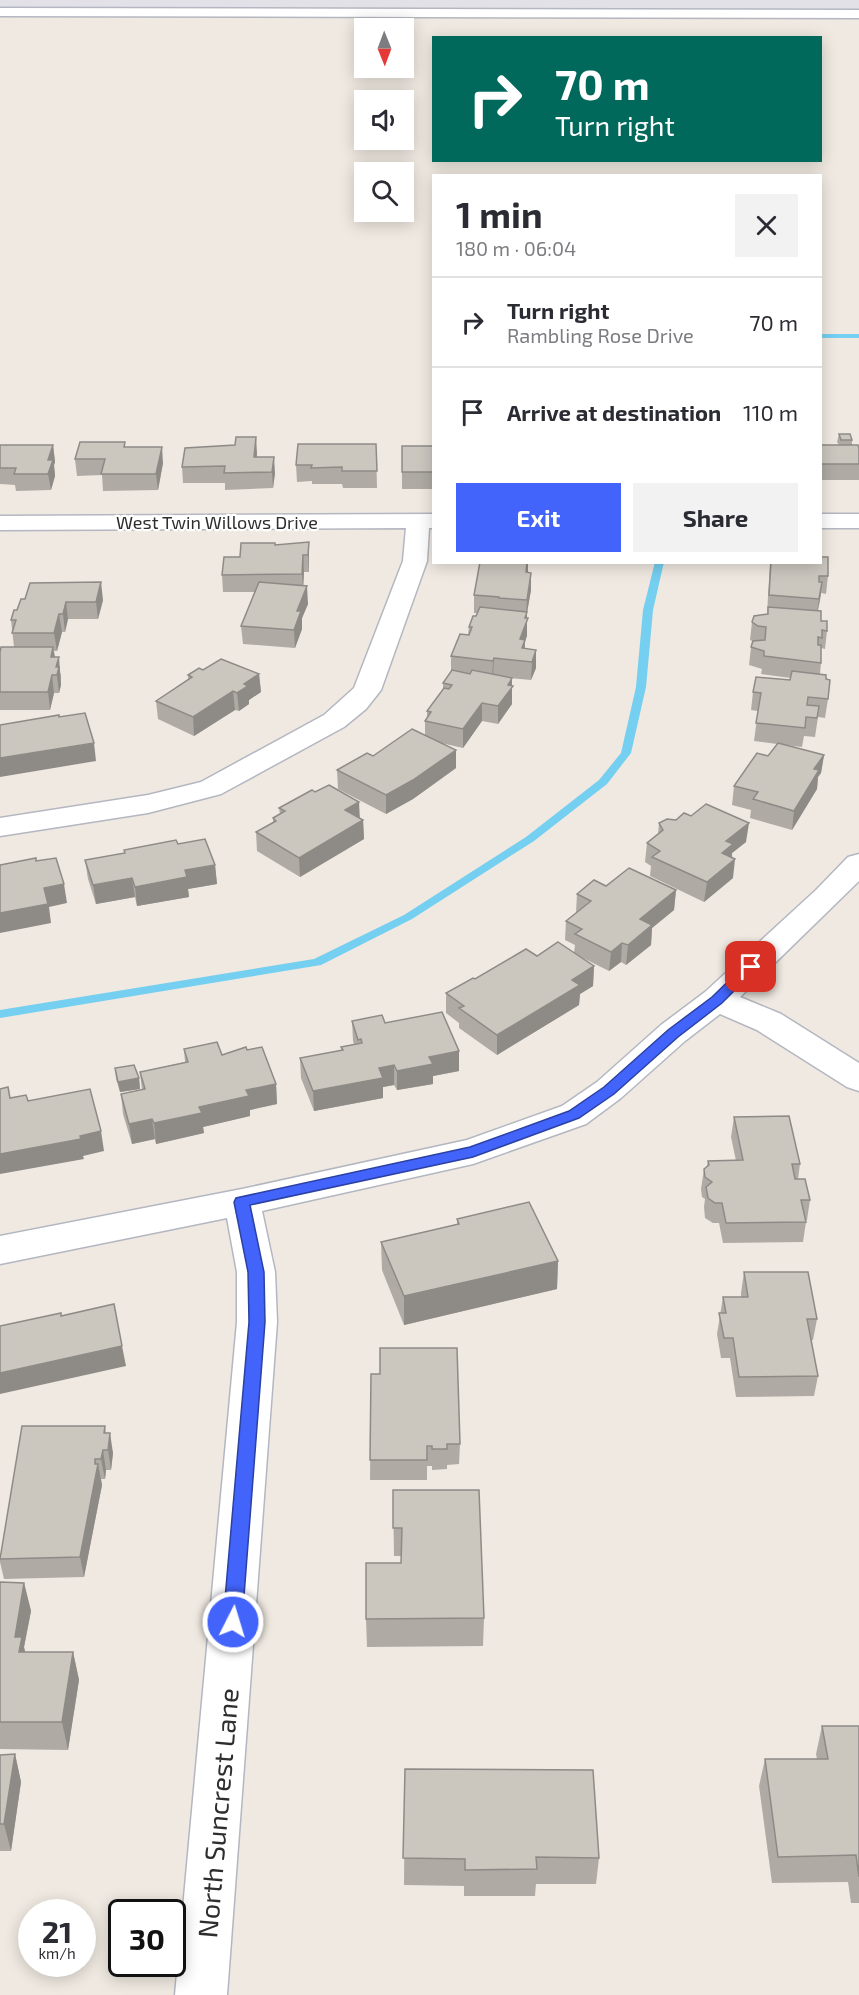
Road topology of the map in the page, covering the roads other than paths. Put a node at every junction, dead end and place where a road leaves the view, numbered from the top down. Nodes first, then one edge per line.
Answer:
1 (0, 12) edge
2 (859, 14) edge
3 (426, 521) edge
4 (822, 521) edge
5 (859, 521) edge
6 (0, 523) edge
7 (0, 827) edge
8 (859, 863) edge
9 (717, 1000) junction
10 (859, 1079) edge
11 (242, 1202) junction
12 (0, 1250) edge
13 (201, 1995) edge

1 - 2 street
3 - 6 street, West Twin Willows Drive
3 - 7 street
4 - 5 street
8 - 9 street
9 - 10 street
9 - 11 street
11 - 12 street
11 - 13 street, North Suncrest Lane

